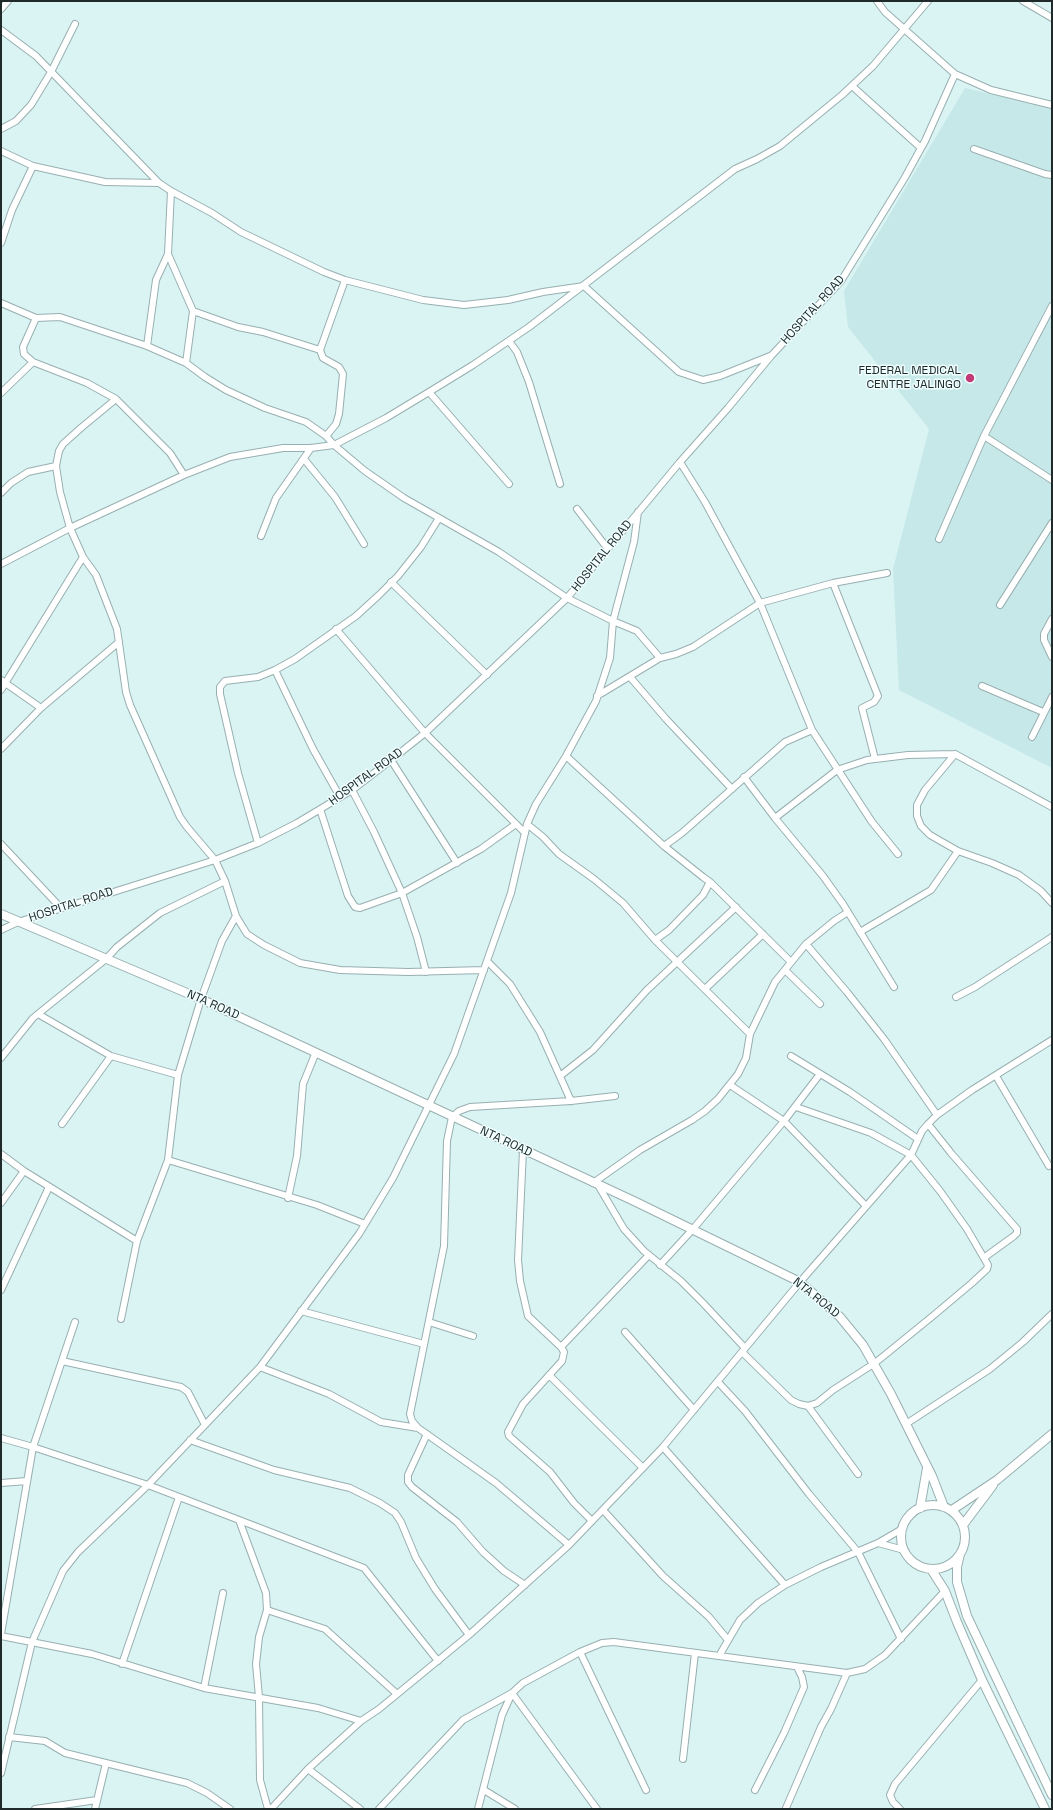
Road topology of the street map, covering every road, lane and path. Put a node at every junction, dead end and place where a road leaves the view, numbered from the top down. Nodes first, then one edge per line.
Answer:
1 (8, 1) edge
2 (877, 1) edge
3 (928, 1) edge
4 (1023, 1) edge
5 (1, 9) edge
6 (1052, 18) edge
7 (75, 24) dead end
8 (904, 29) junction
9 (1, 30) edge
10 (52, 72) junction
11 (955, 74) junction
12 (852, 86) junction
13 (1052, 105) edge
14 (1, 129) edge
15 (921, 148) junction
16 (974, 149) dead end
17 (1, 151) edge
18 (33, 166) junction
19 (1052, 175) edge
20 (159, 183) junction
21 (171, 192) junction
22 (1, 243) edge
23 (168, 254) junction
24 (345, 280) junction
25 (584, 286) junction
26 (1, 303) edge
27 (1052, 306) edge
28 (193, 311) junction
29 (36, 318) junction
30 (509, 341) junction
31 (146, 346) junction
32 (320, 350) junction
33 (771, 356) junction
34 (33, 362) junction
35 (186, 364) junction
36 (429, 392) junction
37 (1, 393) edge
38 (116, 399) junction
39 (326, 436) junction
40 (984, 436) junction
41 (334, 445) junction
42 (312, 448) junction
43 (304, 459) junction
44 (680, 462) junction
45 (56, 466) junction
46 (184, 475) junction
47 (1052, 480) edge
48 (509, 484) dead end
49 (560, 484) dead end
50 (1, 493) edge
51 (577, 509) dead end
52 (638, 511) junction
53 (440, 518) junction
54 (1052, 523) edge
55 (70, 528) junction
56 (261, 536) dead end
57 (939, 539) dead end
58 (364, 544) dead end
59 (608, 548) junction
60 (83, 557) junction
61 (1, 564) edge
62 (887, 573) dead end
63 (391, 582) junction
64 (833, 583) junction
65 (567, 598) junction
66 (760, 603) junction
67 (1000, 605) dead end
68 (1052, 619) edge
69 (613, 621) junction
70 (336, 629) junction
71 (119, 642) junction
72 (1052, 657) edge
73 (660, 658) junction
74 (276, 670) junction
75 (487, 675) junction
76 (630, 677) junction
77 (3, 681) edge
78 (982, 686) dead end
79 (1, 690) edge
80 (597, 696) junction
81 (1052, 697) edge
82 (41, 708) junction
83 (1047, 710) edge
84 (812, 730) junction
85 (425, 733) junction
86 (1032, 738) dead end
87 (1, 749) edge
88 (955, 754) junction
89 (566, 756) junction
90 (875, 759) junction
91 (392, 760) junction
92 (837, 770) junction
93 (744, 778) junction
94 (732, 789) junction
95 (352, 790) junction
96 (340, 797) junction
97 (1052, 807) edge
98 (320, 809) junction
99 (775, 818) junction
100 (516, 824) junction
101 (527, 824) junction
102 (525, 833) junction
103 (258, 843) junction
104 (1, 844) edge
105 (664, 846) junction
106 (958, 851) junction
107 (898, 854) dead end
108 (215, 860) junction
109 (457, 863) junction
110 (225, 881) junction
111 (710, 882) junction
112 (402, 893) junction
113 (1052, 903) edge
114 (736, 907) junction
115 (61, 908) junction
116 (848, 912) junction
117 (1, 914) edge
118 (236, 916) junction
119 (18, 922) junction
120 (1, 930) edge
121 (860, 932) junction
122 (763, 934) junction
123 (1052, 937) edge
124 (655, 940) junction
125 (806, 944) junction
126 (106, 959) junction
127 (487, 961) junction
128 (676, 961) junction
129 (791, 962) junction
130 (484, 970) junction
131 (785, 970) junction
132 (426, 972) junction
133 (894, 987) dead end
134 (705, 989) junction
135 (956, 997) dead end
136 (202, 999) junction
137 (820, 1004) dead end
138 (38, 1014) junction
139 (750, 1034) junction
140 (1052, 1040) edge
141 (316, 1052) junction
142 (111, 1056) junction
143 (791, 1056) dead end
144 (1, 1058) edge
145 (820, 1074) junction
146 (178, 1075) junction
147 (560, 1076) junction
148 (996, 1076) junction
149 (730, 1085) junction
150 (615, 1096) dead end
151 (571, 1101) junction
152 (428, 1106) junction
153 (796, 1107) junction
154 (937, 1116) junction
155 (452, 1117) junction
156 (784, 1121) junction
157 (62, 1124) dead end
158 (928, 1124) junction
159 (918, 1139) junction
160 (523, 1150) junction
161 (1, 1154) edge
162 (911, 1155) junction
163 (168, 1160) junction
164 (1049, 1166) dead end
165 (24, 1172) junction
166 (595, 1184) junction
167 (49, 1187) junction
168 (288, 1198) junction
169 (1, 1203) edge
170 (866, 1206) junction
171 (365, 1224) junction
172 (693, 1229) junction
173 (137, 1241) junction
174 (649, 1256) junction
175 (985, 1257) junction
176 (660, 1264) junction
177 (800, 1282) junction
178 (1, 1290) edge
179 (301, 1311) junction
180 (1052, 1314) edge
181 (121, 1319) dead end
182 (75, 1322) dead end
183 (429, 1322) junction
184 (625, 1332) dead end
185 (473, 1336) dead end
186 (424, 1344) junction
187 (561, 1346) junction
188 (744, 1350) junction
189 (62, 1361) junction
190 (875, 1363) junction
191 (260, 1367) junction
192 (549, 1375) junction
193 (718, 1382) junction
194 (808, 1406) junction
195 (694, 1410) junction
196 (205, 1424) junction
197 (906, 1424) junction
198 (418, 1428) junction
199 (427, 1434) junction
200 (1052, 1434) edge
201 (1, 1438) edge
202 (190, 1440) junction
203 (33, 1447) junction
204 (664, 1447) junction
205 (643, 1468) junction
206 (927, 1468) junction
207 (858, 1474) dead end
208 (997, 1480) junction
209 (27, 1481) junction
210 (1, 1483) edge
211 (148, 1485) junction
212 (179, 1497) junction
213 (920, 1508) junction
214 (948, 1508) junction
215 (603, 1510) junction
216 (239, 1520) junction
217 (592, 1521) junction
218 (963, 1525) junction
219 (902, 1530) junction
220 (878, 1543) junction
221 (568, 1545) junction
222 (904, 1550) junction
223 (858, 1552) junction
224 (960, 1554) junction
225 (931, 1568) junction
226 (525, 1585) junction
227 (785, 1585) junction
228 (946, 1591) junction
229 (223, 1593) dead end
230 (266, 1610) junction
231 (1, 1635) edge
232 (469, 1635) junction
233 (901, 1639) junction
234 (728, 1640) junction
235 (32, 1642) junction
236 (580, 1652) junction
237 (695, 1653) junction
238 (719, 1656) junction
239 (438, 1660) junction
240 (122, 1664) junction
241 (797, 1667) junction
242 (847, 1674) junction
243 (982, 1680) junction
244 (204, 1688) junction
245 (512, 1692) junction
246 (397, 1694) junction
247 (259, 1697) junction
248 (361, 1721) junction
249 (9, 1737) junction
250 (683, 1758) dead end
251 (106, 1763) junction
252 (308, 1769) junction
253 (1, 1773) edge
254 (484, 1790) junction
255 (646, 1790) dead end
256 (756, 1790) dead end
257 (1052, 1795) edge
258 (97, 1800) junction
259 (786, 1808) edge
260 (35, 1809) edge
261 (94, 1809) edge
262 (230, 1809) edge
263 (268, 1809) edge
264 (271, 1809) edge
265 (360, 1809) edge
266 (379, 1809) edge
267 (478, 1809) edge
268 (516, 1809) edge
269 (597, 1809) edge
270 (900, 1809) edge
271 (1045, 1809) edge

1 - 5 street
2 - 8 street
3 - 8 street
4 - 6 street
7 - 10 street
8 - 11 street
8 - 12 street
9 - 10 street
10 - 14 street
10 - 20 street
11 - 13 street
11 - 15 street, HOSPITAL ROAD
12 - 15 street
12 - 25 street
15 - 33 street, HOSPITAL ROAD
16 - 19 street
17 - 18 street
18 - 20 street
18 - 22 street
20 - 21 street
21 - 23 street
21 - 24 street
23 - 28 street
23 - 31 street
24 - 25 street
24 - 32 street
25 - 30 street
25 - 33 street
26 - 29 street
27 - 40 street
28 - 32 street
28 - 35 street
29 - 31 street
29 - 34 street
30 - 36 street
30 - 49 street
31 - 35 street
32 - 39 street
33 - 44 street, HOSPITAL ROAD
34 - 37 street
34 - 38 street
35 - 39 street
36 - 41 street
36 - 48 street
38 - 45 street
38 - 46 street
39 - 41 street
40 - 47 street
40 - 57 street
41 - 42 street
41 - 53 street
42 - 43 street
42 - 46 street
43 - 56 street
43 - 58 street
44 - 52 street, HOSPITAL ROAD
44 - 66 street
45 - 50 street
45 - 55 street
46 - 55 street
51 - 59 street
52 - 59 street, HOSPITAL ROAD
52 - 69 street
53 - 63 street
53 - 65 street
54 - 67 street
55 - 60 street
55 - 61 street
59 - 65 street, HOSPITAL ROAD
60 - 71 street
60 - 77 street
62 - 64 street
63 - 70 street
63 - 75 street
64 - 66 street
64 - 90 street
65 - 69 street
65 - 75 street, HOSPITAL ROAD
66 - 73 street
66 - 84 street
68 - 72 street
69 - 73 street
69 - 80 street
70 - 74 street
70 - 85 street
71 - 82 street
71 - 108 street
73 - 76 street
74 - 96 street
74 - 103 street
75 - 85 street, HOSPITAL ROAD
76 - 80 street
76 - 94 street
77 - 79 street
77 - 82 street
78 - 83 street
80 - 89 street
81 - 83 street
82 - 87 street
83 - 86 street
84 - 92 street
84 - 93 street
85 - 91 street, HOSPITAL ROAD
85 - 100 street
88 - 90 street
88 - 97 street
88 - 106 street
89 - 101 street
89 - 105 street
90 - 92 street
91 - 95 street, HOSPITAL ROAD
91 - 109 street
92 - 99 street
92 - 107 street
93 - 94 street
93 - 99 street
94 - 105 street
95 - 96 street, HOSPITAL ROAD
95 - 112 street
96 - 98 street, HOSPITAL ROAD
98 - 103 street, HOSPITAL ROAD
98 - 112 street
99 - 116 street
100 - 102 street
100 - 109 street
101 - 102 street
101 - 124 street
102 - 127 street
103 - 108 street, HOSPITAL ROAD
104 - 115 street
105 - 111 street
106 - 113 street
106 - 121 street
108 - 110 street
108 - 115 street, HOSPITAL ROAD
109 - 112 street
110 - 118 street
110 - 126 street
111 - 114 street
111 - 124 street
112 - 132 street
114 - 122 street
114 - 128 street
115 - 119 street, HOSPITAL ROAD
116 - 121 street
116 - 125 street
117 - 119 street, NTA ROAD
118 - 132 street
118 - 136 street
119 - 120 street, HOSPITAL ROAD
119 - 126 street, NTA ROAD
121 - 133 street
122 - 129 street
122 - 134 street
123 - 135 street
124 - 128 street
125 - 129 street
125 - 154 street
126 - 136 street, NTA ROAD
126 - 138 street
127 - 130 street
127 - 147 street
128 - 134 street
128 - 147 street
129 - 131 street
130 - 132 street
130 - 152 street
131 - 137 street
131 - 139 street
134 - 139 street
136 - 141 street, NTA ROAD
136 - 146 street
138 - 142 street
138 - 144 street
139 - 149 street
140 - 148 street
141 - 152 street, NTA ROAD
141 - 168 street
142 - 146 street
142 - 157 street
143 - 145 street
145 - 153 street
145 - 159 street
146 - 163 street
147 - 151 street
148 - 154 street
148 - 164 street
149 - 156 street
149 - 166 street
150 - 151 street
151 - 155 street
152 - 155 street, NTA ROAD
152 - 171 street
153 - 156 street
153 - 162 street
154 - 158 street
155 - 160 street, NTA ROAD
155 - 183 street
156 - 170 street
156 - 172 street
158 - 159 street
158 - 175 street
159 - 162 street
160 - 166 street, NTA ROAD
160 - 187 street
161 - 165 street
162 - 170 street
162 - 175 street
163 - 168 street
163 - 173 street
165 - 167 street
165 - 169 street
166 - 172 street, NTA ROAD
166 - 174 street
167 - 173 street
167 - 178 street
168 - 171 street
170 - 177 street
171 - 179 street
172 - 176 street
172 - 177 street, NTA ROAD
173 - 181 street
174 - 176 street
174 - 187 street
175 - 190 street
176 - 188 street
177 - 188 street
177 - 190 street, NTA ROAD
179 - 186 street
179 - 191 street
180 - 197 street
182 - 189 street
183 - 185 street
183 - 186 street
184 - 195 street
186 - 198 street
187 - 192 street
188 - 193 street
188 - 194 street
189 - 196 street
189 - 203 street
190 - 194 street
190 - 197 street, NTA ROAD
191 - 196 street
191 - 198 street
192 - 205 street
192 - 217 street
193 - 195 street
193 - 223 street
194 - 207 street
195 - 204 street
196 - 202 street
197 - 206 street, NTA ROAD
198 - 199 street
199 - 221 street
199 - 226 street
200 - 208 street
201 - 203 street
202 - 211 street
202 - 232 street
203 - 209 street
203 - 211 street
204 - 205 street
204 - 227 street
205 - 215 street
206 - 213 street
206 - 214 street, NTA ROAD
208 - 214 street
208 - 218 street
209 - 210 street
209 - 231 street
211 - 212 street
211 - 235 street
212 - 216 street
212 - 240 street
213 - 214 street
213 - 219 street
214 - 218 street
215 - 217 street
215 - 234 street
216 - 230 street
216 - 239 street
217 - 221 street
218 - 224 street
219 - 220 street
219 - 222 street
220 - 222 street
220 - 223 street
221 - 226 street
222 - 225 street
223 - 227 street
223 - 233 street
224 - 225 street
224 - 257 street
225 - 228 street
226 - 232 street
227 - 234 street
228 - 233 street
228 - 243 street
229 - 244 street
230 - 246 street
230 - 247 street
231 - 235 street
232 - 239 street
233 - 242 street
234 - 238 street
235 - 240 street
235 - 249 street
236 - 237 street
236 - 245 street
236 - 255 street
237 - 238 street
237 - 250 street
238 - 241 street
239 - 246 street
240 - 244 street
241 - 242 street
241 - 256 street
242 - 259 street
243 - 270 street
243 - 271 street
244 - 247 street
245 - 254 street
245 - 266 street
245 - 269 street
246 - 248 street
247 - 248 street
247 - 263 street
248 - 252 street
249 - 251 street
249 - 253 street
251 - 258 street
251 - 262 street
252 - 264 street
252 - 265 street
254 - 267 street
254 - 268 street
258 - 260 street
258 - 261 street

